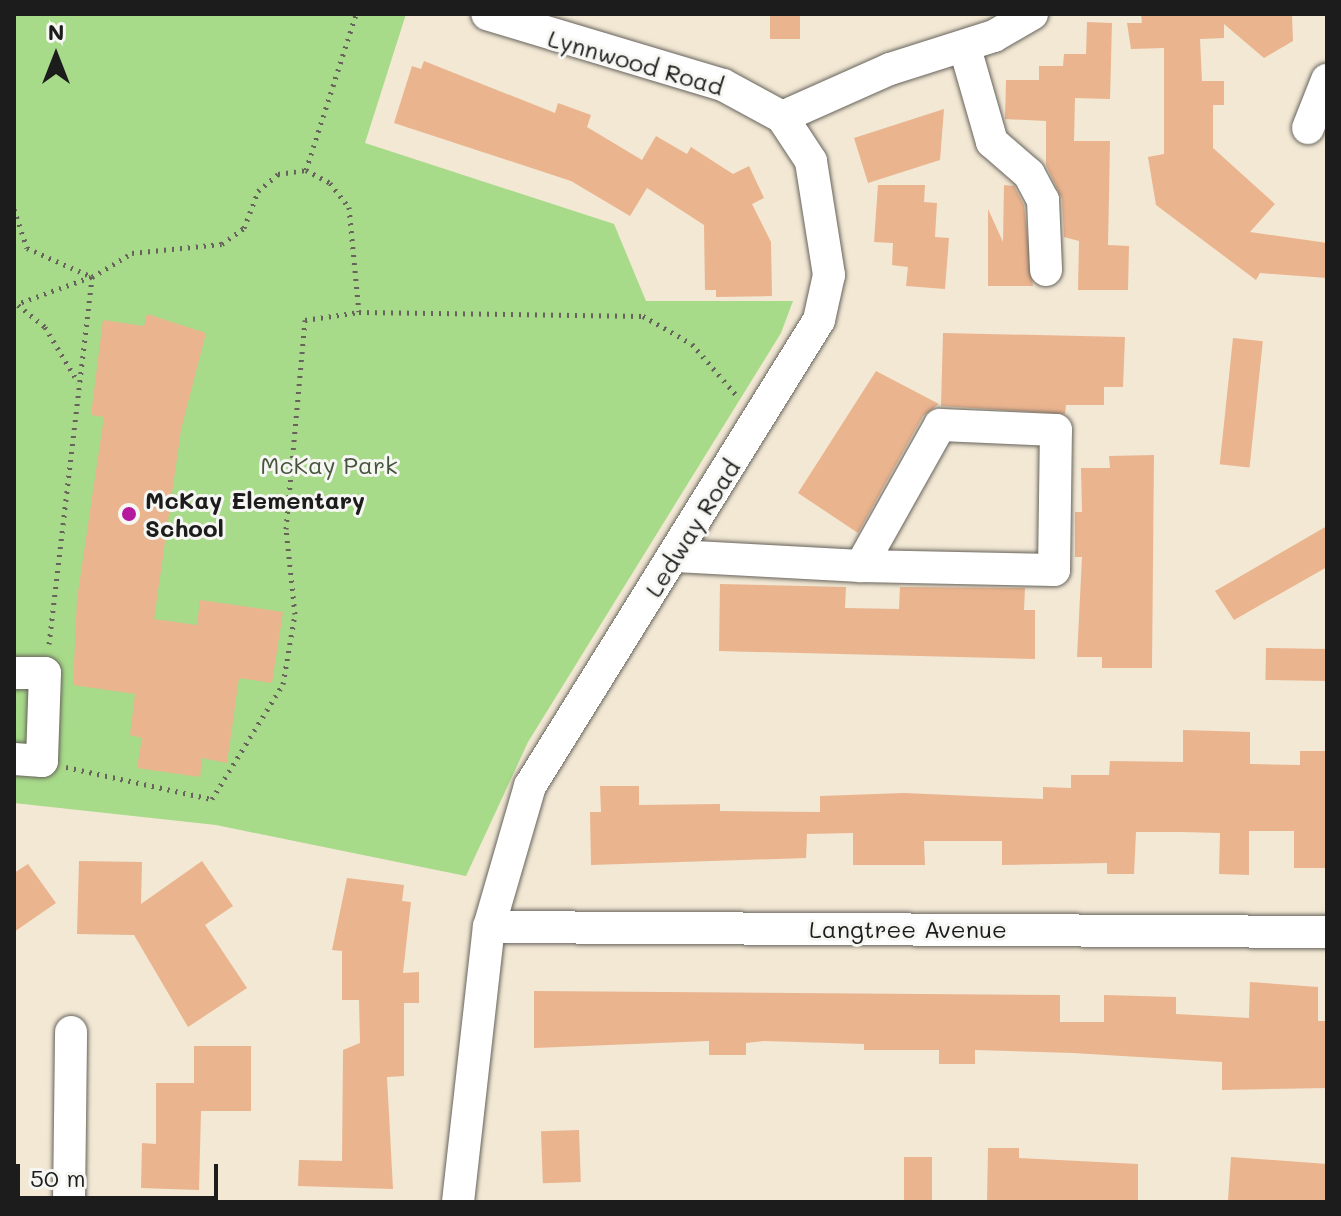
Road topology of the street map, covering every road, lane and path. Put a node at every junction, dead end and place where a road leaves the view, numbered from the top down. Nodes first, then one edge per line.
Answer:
1 (356, 14) edge
2 (487, 14) edge
3 (1032, 14) edge
4 (965, 48) junction
5 (1327, 80) edge
6 (782, 117) junction
7 (1308, 128) dead end
8 (306, 170) junction
9 (14, 209) edge
10 (1046, 270) dead end
11 (92, 277) junction
12 (16, 305) edge
13 (359, 312) junction
14 (79, 383) junction
15 (763, 412) junction
16 (676, 556) junction
17 (861, 566) junction
18 (30, 673) edge
19 (28, 760) edge
20 (489, 927) junction
21 (1327, 932) edge
22 (71, 1032) dead end
23 (69, 1202) edge
24 (458, 1202) edge

1 - 8 path
2 - 6 street, Lynnwood Road
3 - 4 street
4 - 6 street
4 - 10 street
5 - 7 street
6 - 15 street, Ledway Road
8 - 11 path
8 - 13 path
9 - 11 path
11 - 12 path
11 - 14 path
12 - 14 path
13 - 15 path
13 - 19 path
14 - 18 path
15 - 16 street, Ledway Road
16 - 17 street
16 - 20 street, Ledway Road
17 - 17 street
18 - 19 street
20 - 21 street, Langtree Avenue
20 - 24 street, Ledway Road
22 - 23 street

